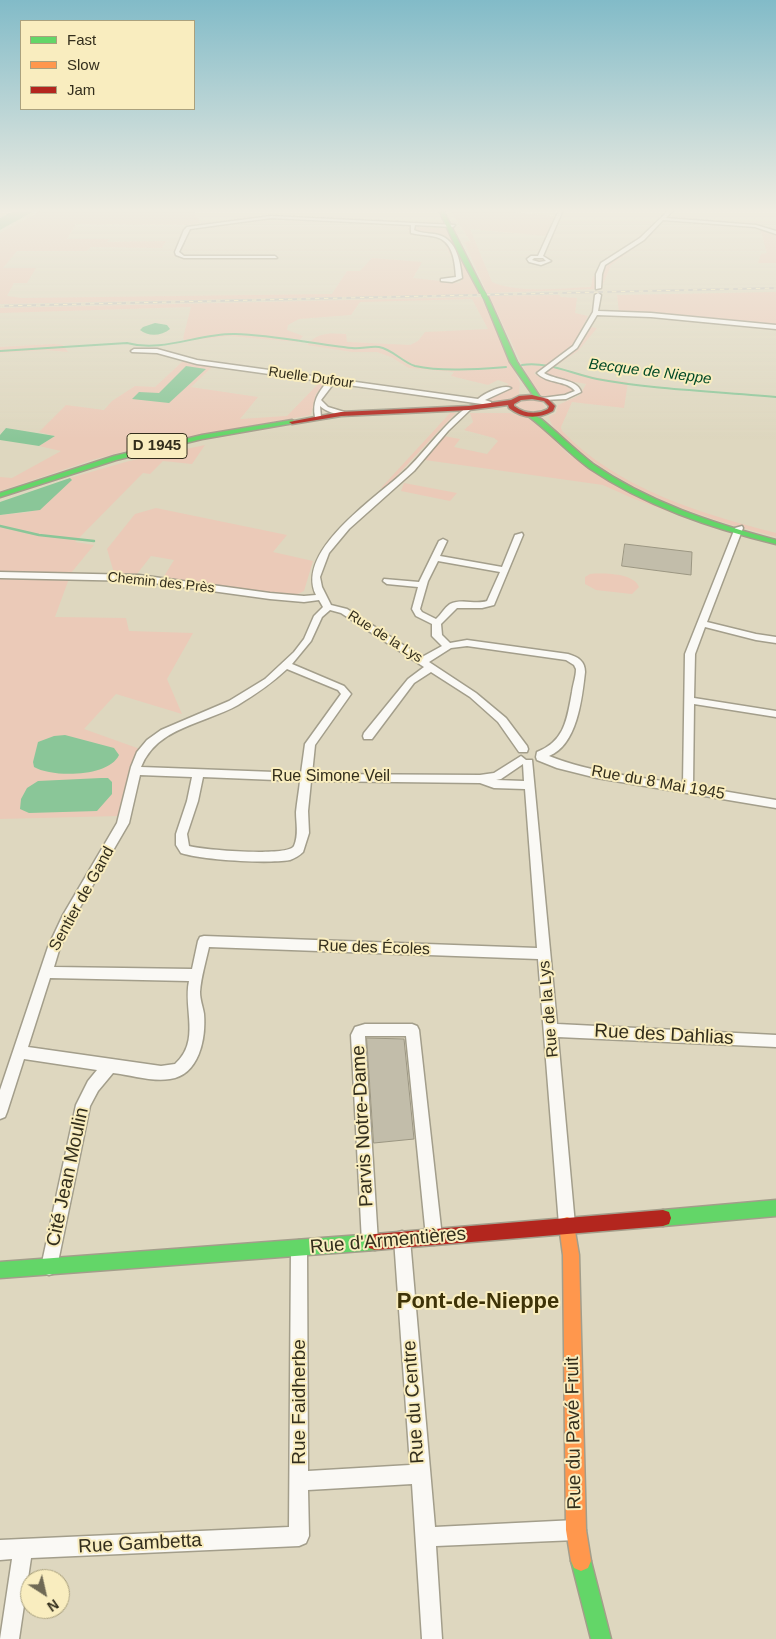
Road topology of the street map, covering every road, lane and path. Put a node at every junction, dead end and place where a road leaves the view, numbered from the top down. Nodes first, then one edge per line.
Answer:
1 (480, 286) edge
2 (598, 295) dead end
3 (596, 313) junction
4 (776, 327) edge
5 (134, 351) dead end
6 (523, 378) junction
7 (332, 381) junction
8 (508, 388) dead end
9 (578, 392) junction
10 (318, 401) junction
11 (489, 402) dead end
12 (515, 404) junction
13 (545, 404) junction
14 (474, 405) junction
15 (348, 414) junction
16 (530, 415) junction
17 (318, 417) junction
18 (552, 431) junction
19 (0, 495) edge
20 (738, 530) junction
21 (518, 535) dead end
22 (776, 538) edge
23 (443, 541) dead end
24 (776, 542) edge
25 (434, 558) junction
26 (505, 570) junction
27 (0, 575) edge
28 (387, 581) dead end
29 (422, 585) junction
30 (321, 598) junction
31 (328, 607) junction
32 (436, 623) junction
33 (701, 623) junction
34 (776, 640) edge
35 (448, 646) junction
36 (427, 664) junction
37 (287, 665) junction
38 (689, 700) junction
39 (776, 714) edge
40 (368, 736) dead end
41 (541, 756) junction
42 (524, 757) junction
43 (135, 772) junction
44 (198, 774) junction
45 (306, 777) junction
46 (480, 779) junction
47 (530, 784) junction
48 (688, 789) junction
49 (776, 804) edge
50 (544, 954) junction
51 (45, 972) junction
52 (197, 975) junction
53 (551, 1030) junction
54 (776, 1041) edge
55 (19, 1052) junction
56 (110, 1066) junction
57 (0, 1112) edge
58 (776, 1208) edge
59 (567, 1225) junction
60 (434, 1237) junction
61 (402, 1239) junction
62 (370, 1242) junction
63 (299, 1248) junction
64 (49, 1267) junction
65 (0, 1270) edge
66 (420, 1474) junction
67 (300, 1482) junction
68 (576, 1530) junction
69 (426, 1536) junction
70 (279, 1537) joint
71 (0, 1550) edge
72 (23, 1550) junction
73 (8, 1639) edge
74 (432, 1639) edge
75 (601, 1639) edge

1 - 6 main road
2 - 3 street
3 - 4 street
3 - 9 street
5 - 7 street, Ruelle Dufour
6 - 12 main road
6 - 13 main road
7 - 10 street
7 - 14 street, Ruelle Dufour
8 - 14 street, Rue de la Lys
9 - 13 street
9 - 13 street
10 - 15 street
10 - 17 street
11 - 14 street, Ruelle Dufour
12 - 13 main road
12 - 14 main road, D 1945
12 - 16 main road
13 - 16 main road
13 - 18 main road
14 - 15 main road, D 1945
14 - 30 street, Rue de la Lys
15 - 17 main road, D 1945
16 - 18 main road
17 - 19 main road, D 1945
18 - 20 main road
20 - 22 main road
20 - 24 main road
20 - 33 street
21 - 26 street
23 - 25 street
25 - 26 street
25 - 29 street
26 - 32 street
27 - 30 street, Chemin des Près
28 - 29 street
29 - 32 street
30 - 31 street, Rue de la Lys
31 - 36 street, Rue de la Lys
31 - 37 street, Sentier de Gand
32 - 35 street
33 - 34 street
33 - 38 street
35 - 36 street
35 - 41 street, Rue Simone Veil
36 - 40 street
36 - 42 street, Rue de la Lys
37 - 43 street, Sentier de Gand
37 - 45 street
38 - 39 street
38 - 48 street
41 - 42 street, Rue Simone Veil
41 - 48 street, Rue du 8 Mai 1945
42 - 46 street, Rue Simone Veil
42 - 47 street, Rue de la Lys
43 - 44 street, Rue Simone Veil
43 - 51 street, Sentier de Gand
44 - 45 street, Rue Simone Veil
44 - 45 street
45 - 46 street, Rue Simone Veil
46 - 47 street
47 - 50 street, Rue de la Lys
48 - 49 street, Rue du 8 Mai 1945
50 - 52 street, Rue des Écoles
50 - 53 street, Rue de la Lys
51 - 52 street
51 - 55 street, Sentier de Gand
52 - 56 street
53 - 54 street, Rue des Dahlias
53 - 59 street, Rue de la Lys
55 - 56 street
55 - 57 street, Sentier de Gand
56 - 64 street, Cité Jean Moulin
58 - 59 main road, Rue d'Armentières
59 - 60 main road, Rue d'Armentières
59 - 68 main road, Rue du Pavé Fruit
60 - 61 main road, Rue d'Armentières
60 - 62 street, Parvis Notre-Dame
61 - 62 main road, Rue d'Armentières
61 - 66 street, Rue du Centre
62 - 63 main road, Rue d'Armentières
63 - 64 main road, Rue d'Armentières
63 - 67 street, Rue Faidherbe
64 - 65 main road, Rue d'Armentières
66 - 67 street
66 - 69 street, Rue du Centre
67 - 70 street, Rue Faidherbe
68 - 69 street
68 - 75 main road, Rue du Pavé Fruit
69 - 74 street, Rue du Centre
70 - 72 street, Rue Gambetta
71 - 72 street, Rue Gambetta
72 - 73 street

